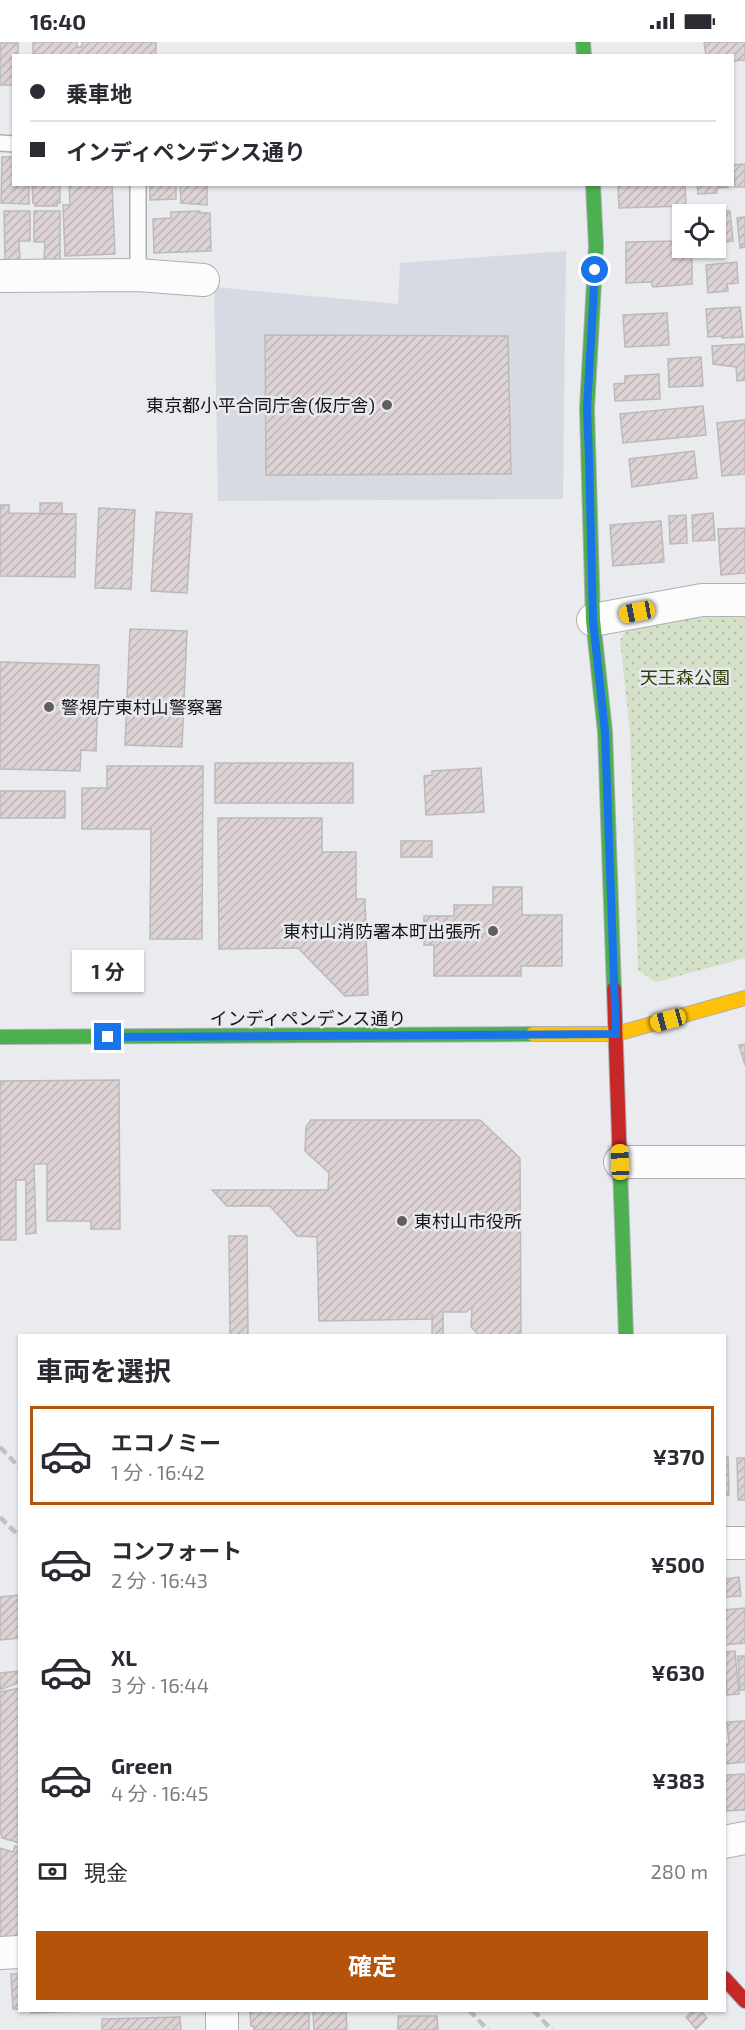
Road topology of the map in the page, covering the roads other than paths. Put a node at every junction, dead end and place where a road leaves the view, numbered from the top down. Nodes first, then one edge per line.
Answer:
1 (138, 186) edge
2 (593, 186) edge
3 (138, 275) junction
4 (0, 276) edge
5 (203, 280) dead end
6 (745, 600) edge
7 (593, 620) junction
8 (745, 998) edge
9 (616, 1034) junction
10 (0, 1037) edge
11 (620, 1162) junction
12 (745, 1162) edge
13 (626, 1334) edge
14 (726, 1543) edge
15 (745, 1544) edge
16 (745, 1838) edge
17 (726, 1842) edge
18 (18, 1952) edge
19 (0, 1953) edge
20 (726, 1980) edge
21 (745, 2001) edge
22 (222, 2012) edge
23 (222, 2030) edge

1 - 3 lane
2 - 7 street
3 - 4 street
3 - 5 street
6 - 7 street
7 - 9 street
8 - 9 street, インディペンデンス通り
9 - 10 street, インディペンデンス通り
9 - 11 street
11 - 12 street
11 - 13 street
14 - 15 street
16 - 17 street
18 - 19 street
20 - 21 street
22 - 23 street

